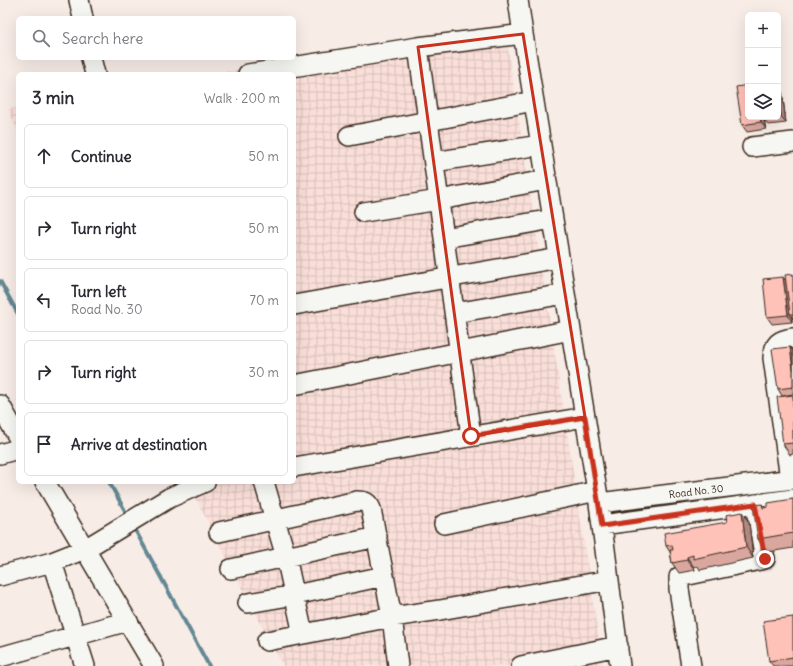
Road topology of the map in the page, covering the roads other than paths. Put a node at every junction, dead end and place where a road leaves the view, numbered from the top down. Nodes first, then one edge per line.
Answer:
1 (79, 0) edge
2 (518, 0) edge
3 (83, 16) edge
4 (523, 34) junction
5 (418, 47) junction
6 (92, 60) edge
7 (94, 72) edge
8 (261, 72) edge
9 (534, 101) junction
10 (428, 120) junction
11 (349, 136) dead end
12 (793, 142) edge
13 (540, 145) junction
14 (752, 147) dead end
15 (434, 162) junction
16 (546, 180) junction
17 (440, 200) junction
18 (364, 212) dead end
19 (553, 219) junction
20 (444, 238) junction
21 (559, 258) junction
22 (450, 277) junction
23 (565, 294) junction
24 (296, 305) edge
25 (455, 313) junction
26 (571, 330) junction
27 (793, 338) edge
28 (460, 352) junction
29 (296, 385) edge
30 (786, 400) edge
31 (0, 405) edge
32 (585, 417) junction
33 (16, 433) edge
34 (471, 436) junction
35 (16, 450) edge
36 (0, 454) edge
37 (296, 467) edge
38 (791, 479) edge
39 (46, 484) edge
40 (200, 484) edge
41 (265, 484) edge
42 (598, 497) junction
43 (793, 499) edge
44 (755, 504) junction
45 (275, 520) junction
46 (444, 524) dead end
47 (602, 526) junction
48 (219, 532) dead end
49 (377, 537) junction
50 (90, 546) junction
51 (286, 557) junction
52 (52, 562) junction
53 (231, 569) dead end
54 (0, 576) edge
55 (384, 576) junction
56 (609, 580) junction
57 (295, 595) junction
58 (248, 603) dead end
59 (392, 617) junction
60 (128, 621) junction
61 (303, 634) junction
62 (76, 636) junction
63 (267, 641) dead end
64 (618, 646) junction
65 (0, 658) edge
66 (85, 666) edge
67 (154, 666) edge
68 (398, 666) edge
69 (521, 666) edge
70 (620, 666) edge
71 (691, 666) edge

1 - 3 street
2 - 4 street
4 - 5 street
4 - 9 street
5 - 8 street
5 - 10 street
6 - 7 street
9 - 10 street
9 - 13 street
10 - 11 street
10 - 15 street
12 - 14 street
13 - 15 street
13 - 16 street
15 - 17 street
16 - 17 street
16 - 19 street
17 - 18 street
17 - 20 street
19 - 20 street
19 - 21 street
20 - 22 street
21 - 22 street
21 - 23 street
22 - 24 street
22 - 25 street
23 - 25 street
23 - 26 street
25 - 28 street
26 - 28 street
26 - 32 street
27 - 30 street
28 - 29 street
28 - 34 street
30 - 38 street
31 - 33 street
32 - 34 street
32 - 42 street
34 - 37 street
35 - 36 street
38 - 42 street, Road No. 30
39 - 50 street
40 - 50 street
41 - 45 street
42 - 46 street, Road No. 30
42 - 47 street
43 - 44 street, Road No. 30
44 - 47 street, Road No. 30
44 - 71 street
45 - 48 street
45 - 49 street
45 - 51 street
47 - 56 street
49 - 51 street
49 - 55 street
50 - 52 street
50 - 60 street
51 - 53 street
51 - 57 street
52 - 54 street
52 - 62 street
55 - 57 street
55 - 59 street
56 - 59 street
56 - 64 street
57 - 58 street
57 - 61 street
59 - 61 street
59 - 68 street
60 - 62 street
60 - 67 street
61 - 63 street
62 - 65 street
62 - 66 street
64 - 69 street
64 - 70 street

